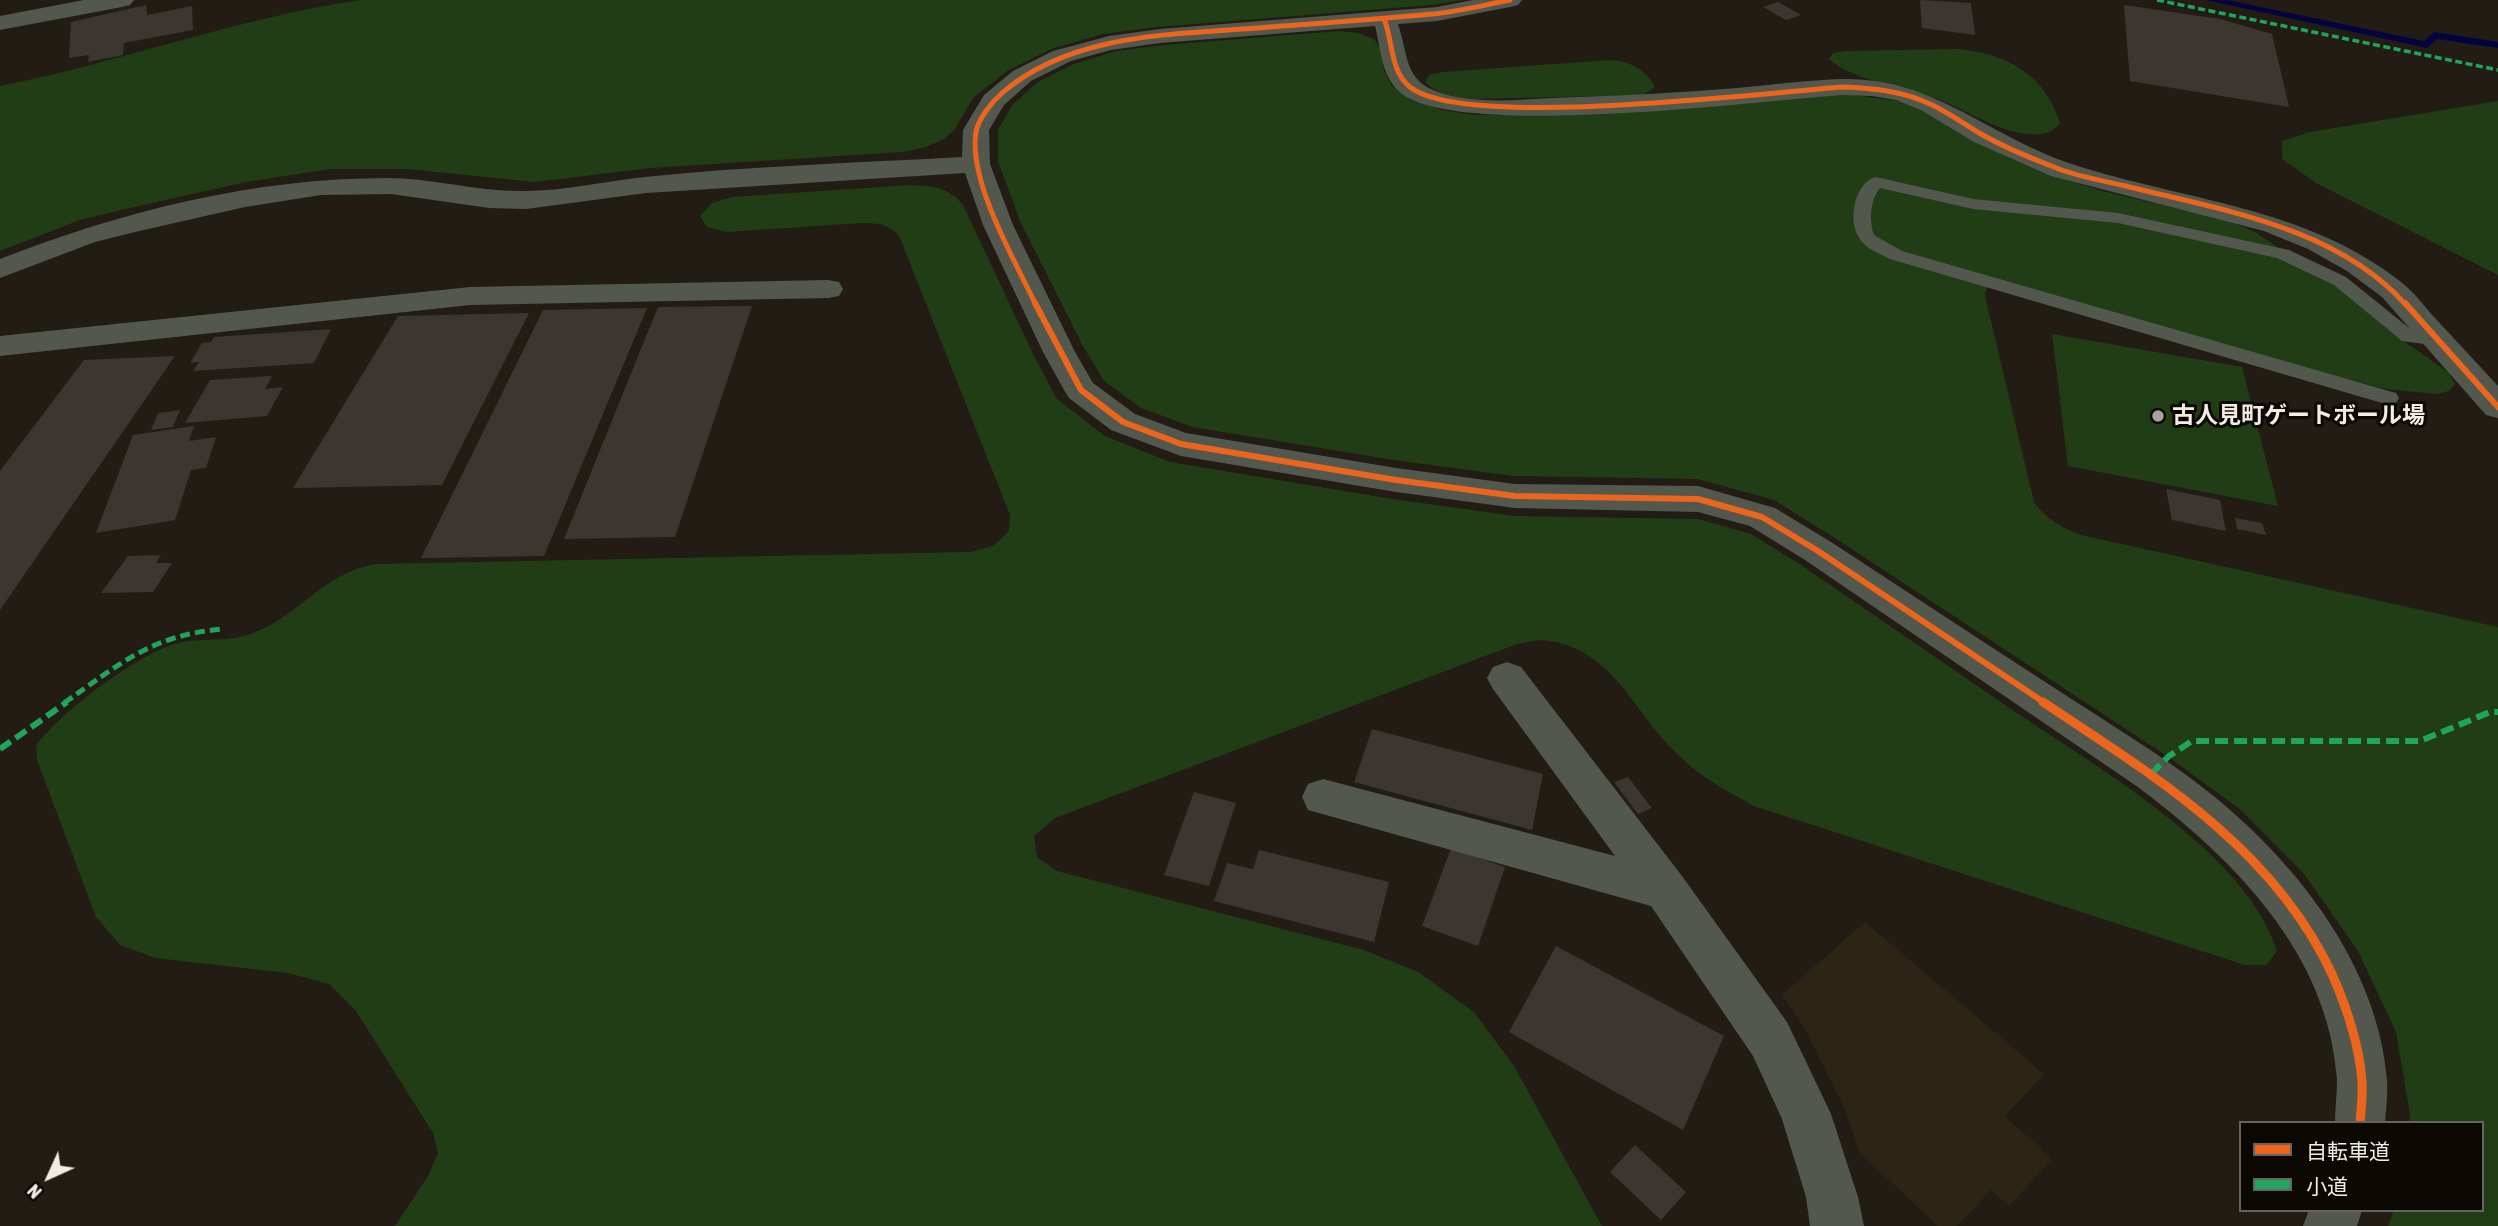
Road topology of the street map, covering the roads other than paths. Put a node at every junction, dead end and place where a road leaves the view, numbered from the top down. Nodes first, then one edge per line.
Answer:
1 (122, 0) edge
2 (1510, 0) edge
3 (1384, 19) junction
4 (0, 23) edge
5 (976, 164) junction
6 (0, 270) edge
7 (828, 289) dead end
8 (2438, 340) junction
9 (0, 346) edge
10 (2389, 398) dead end
11 (2498, 407) edge
12 (1507, 678) dead end
13 (1323, 797) dead end
14 (1665, 890) junction
15 (2360, 1121) edge
16 (1838, 1226) edge

1 - 4 street
2 - 3 street
3 - 5 street
3 - 8 street
5 - 6 street
5 - 15 street
7 - 9 street
8 - 10 lane
8 - 11 street
12 - 14 street
13 - 14 street
14 - 16 street

